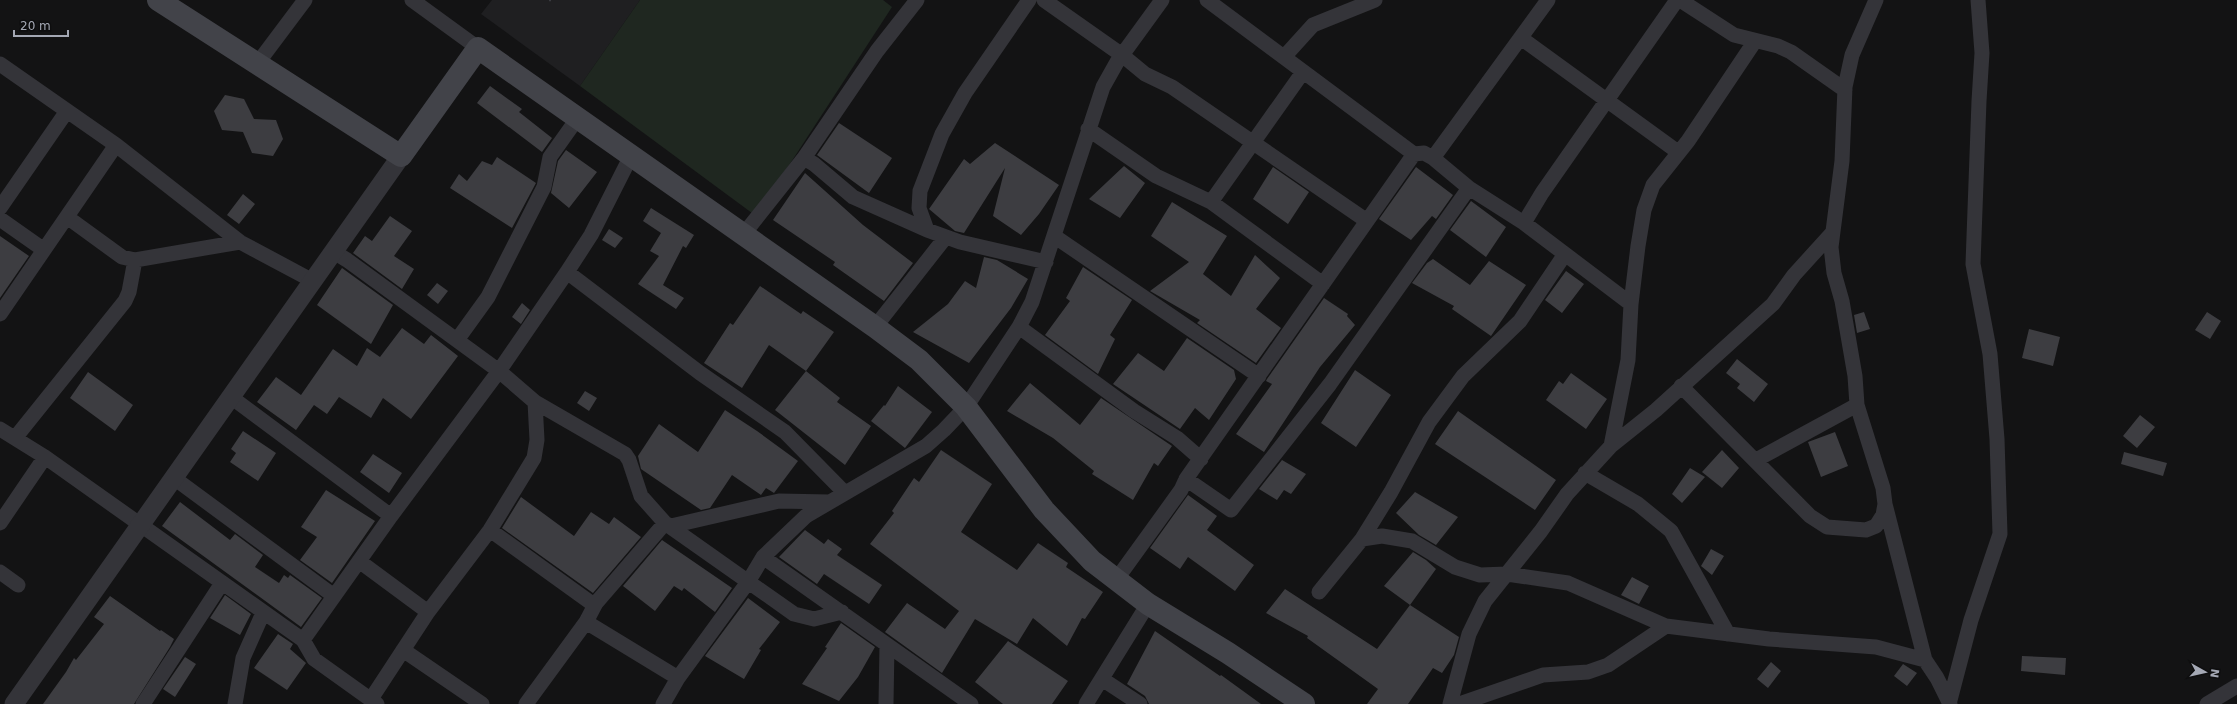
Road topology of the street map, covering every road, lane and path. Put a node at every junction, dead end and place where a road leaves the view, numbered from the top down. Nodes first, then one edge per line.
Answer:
1 (158, 0) edge
2 (305, 0) edge
3 (412, 0) edge
4 (917, 0) edge
5 (1029, 0) edge
6 (1044, 0) edge
7 (1162, 0) edge
8 (1207, 0) edge
9 (1374, 0) edge
10 (1548, 0) edge
11 (1678, 0) edge
12 (1876, 0) edge
13 (1978, 0) edge
14 (1521, 38) junction
15 (1755, 41) junction
16 (478, 48) junction
17 (1122, 55) junction
18 (1284, 57) junction
19 (0, 64) edge
20 (257, 64) junction
21 (1303, 72) junction
22 (1845, 90) junction
23 (1607, 101) junction
24 (67, 110) junction
25 (577, 119) junction
26 (1088, 129) junction
27 (1252, 141) junction
28 (116, 145) junction
29 (1678, 152) junction
30 (1414, 154) junction
31 (401, 156) junction
32 (631, 156) junction
33 (804, 158) junction
34 (1433, 158) junction
35 (1469, 188) junction
36 (1212, 202) junction
37 (0, 208) edge
38 (67, 217) junction
39 (0, 219) edge
40 (1367, 222) junction
41 (1524, 223) junction
42 (927, 230) junction
43 (1832, 232) junction
44 (743, 234) junction
45 (1054, 236) junction
46 (945, 238) junction
47 (240, 242) junction
48 (44, 250) junction
49 (334, 252) junction
50 (1565, 254) junction
51 (135, 260) junction
52 (1046, 262) junction
53 (567, 272) junction
54 (313, 281) junction
55 (1323, 284) junction
56 (1631, 304) junction
57 (0, 314) edge
58 (875, 327) junction
59 (1019, 327) junction
60 (457, 340) junction
61 (499, 371) junction
62 (1259, 376) junction
63 (1681, 386) junction
64 (231, 397) junction
65 (535, 402) junction
66 (1857, 405) junction
67 (966, 407) junction
68 (0, 429) edge
69 (15, 438) junction
70 (1611, 446) junction
71 (44, 457) junction
72 (1201, 459) junction
73 (1756, 460) junction
74 (1585, 473) junction
75 (174, 478) junction
76 (1186, 479) junction
77 (845, 493) junction
78 (829, 502) junction
79 (1885, 504) junction
80 (390, 516) junction
81 (0, 523) edge
82 (668, 524) junction
83 (140, 525) junction
84 (490, 530) junction
85 (1362, 539) junction
86 (763, 557) junction
87 (359, 561) junction
88 (0, 572) edge
89 (1507, 574) junction
90 (1116, 580) junction
91 (222, 582) junction
92 (748, 582) junction
93 (18, 584) dead end
94 (1319, 592) dead end
95 (334, 596) junction
96 (596, 603) junction
97 (1148, 604) junction
98 (428, 612) junction
99 (842, 612) junction
100 (263, 613) junction
101 (586, 622) junction
102 (1666, 626) junction
103 (1728, 634) junction
104 (303, 640) junction
105 (887, 645) junction
106 (402, 650) junction
107 (1925, 660) junction
108 (678, 678) junction
109 (1102, 679) junction
110 (2237, 686) edge
111 (374, 701) edge
112 (665, 703) edge
113 (14, 704) edge
114 (144, 704) edge
115 (235, 704) edge
116 (482, 704) edge
117 (526, 704) edge
118 (886, 704) edge
119 (971, 704) edge
120 (1086, 704) edge
121 (1140, 704) edge
122 (1304, 704) edge
123 (1450, 704) edge
124 (1459, 704) edge
125 (1949, 704) edge
126 (2207, 704) edge

1 - 20 main road
2 - 20 street
3 - 16 street
4 - 33 street
5 - 42 street
6 - 17 street
7 - 17 street
8 - 18 street
9 - 18 street
10 - 14 street
11 - 15 street
11 - 23 street
12 - 22 street
13 - 125 street
14 - 23 street
14 - 34 street
15 - 22 street
15 - 29 street
16 - 25 main road
16 - 31 main road
17 - 26 street
17 - 27 street
18 - 21 street
19 - 24 street
20 - 31 main road
21 - 27 street
21 - 30 street
22 - 43 street
23 - 29 street
23 - 41 street
24 - 28 street
24 - 37 street
25 - 32 main road
25 - 60 street
26 - 36 street
26 - 45 street
27 - 36 street
27 - 40 street
28 - 38 street
28 - 47 street
29 - 56 street
30 - 34 street
30 - 40 street
31 - 49 street
32 - 44 main road
32 - 53 street
33 - 42 street
33 - 44 street
34 - 35 street
35 - 41 street
35 - 76 street
36 - 55 street
38 - 48 street
38 - 51 street
39 - 48 street
40 - 55 street
41 - 50 street
42 - 46 street
43 - 63 street
43 - 66 street
44 - 58 main road
45 - 52 street
45 - 62 street
46 - 52 street
46 - 58 street
47 - 51 street
47 - 54 street
48 - 57 street
49 - 54 street
49 - 60 street
50 - 56 street
50 - 85 street
51 - 69 street
52 - 59 street
53 - 61 street
53 - 77 street
54 - 64 street
55 - 62 street
56 - 70 street
58 - 67 main road
59 - 67 street
59 - 72 street
60 - 61 street
61 - 65 street
61 - 80 street
62 - 72 street
63 - 70 street
63 - 73 street
64 - 75 street
64 - 80 street
65 - 82 street
65 - 84 street
66 - 73 street
66 - 79 street
67 - 77 street
67 - 90 main road
68 - 69 street
69 - 71 street
70 - 74 street
71 - 81 street
71 - 83 street
72 - 76 street
73 - 79 street
74 - 89 street
74 - 103 street
75 - 83 street
75 - 95 street
76 - 90 street
77 - 78 street
78 - 82 street
78 - 86 street
79 - 107 street
80 - 87 street
82 - 92 street
82 - 96 street
83 - 91 street
83 - 113 street
84 - 96 street
84 - 98 street
85 - 89 street
85 - 94 street
86 - 92 street
86 - 99 street
87 - 95 street
87 - 98 street
88 - 93 street
89 - 102 street
89 - 123 street
90 - 97 main road
91 - 100 street
91 - 114 street
92 - 99 street
92 - 108 street
95 - 104 street
96 - 101 street
97 - 109 street
97 - 122 main road
98 - 106 street
99 - 105 street
100 - 104 street
100 - 115 street
101 - 108 street
101 - 117 street
102 - 103 street
102 - 124 street
103 - 107 street
104 - 111 street
105 - 118 street
105 - 119 street
106 - 111 street
106 - 116 street
107 - 125 street
108 - 112 street
109 - 120 street
109 - 121 street
110 - 126 street

